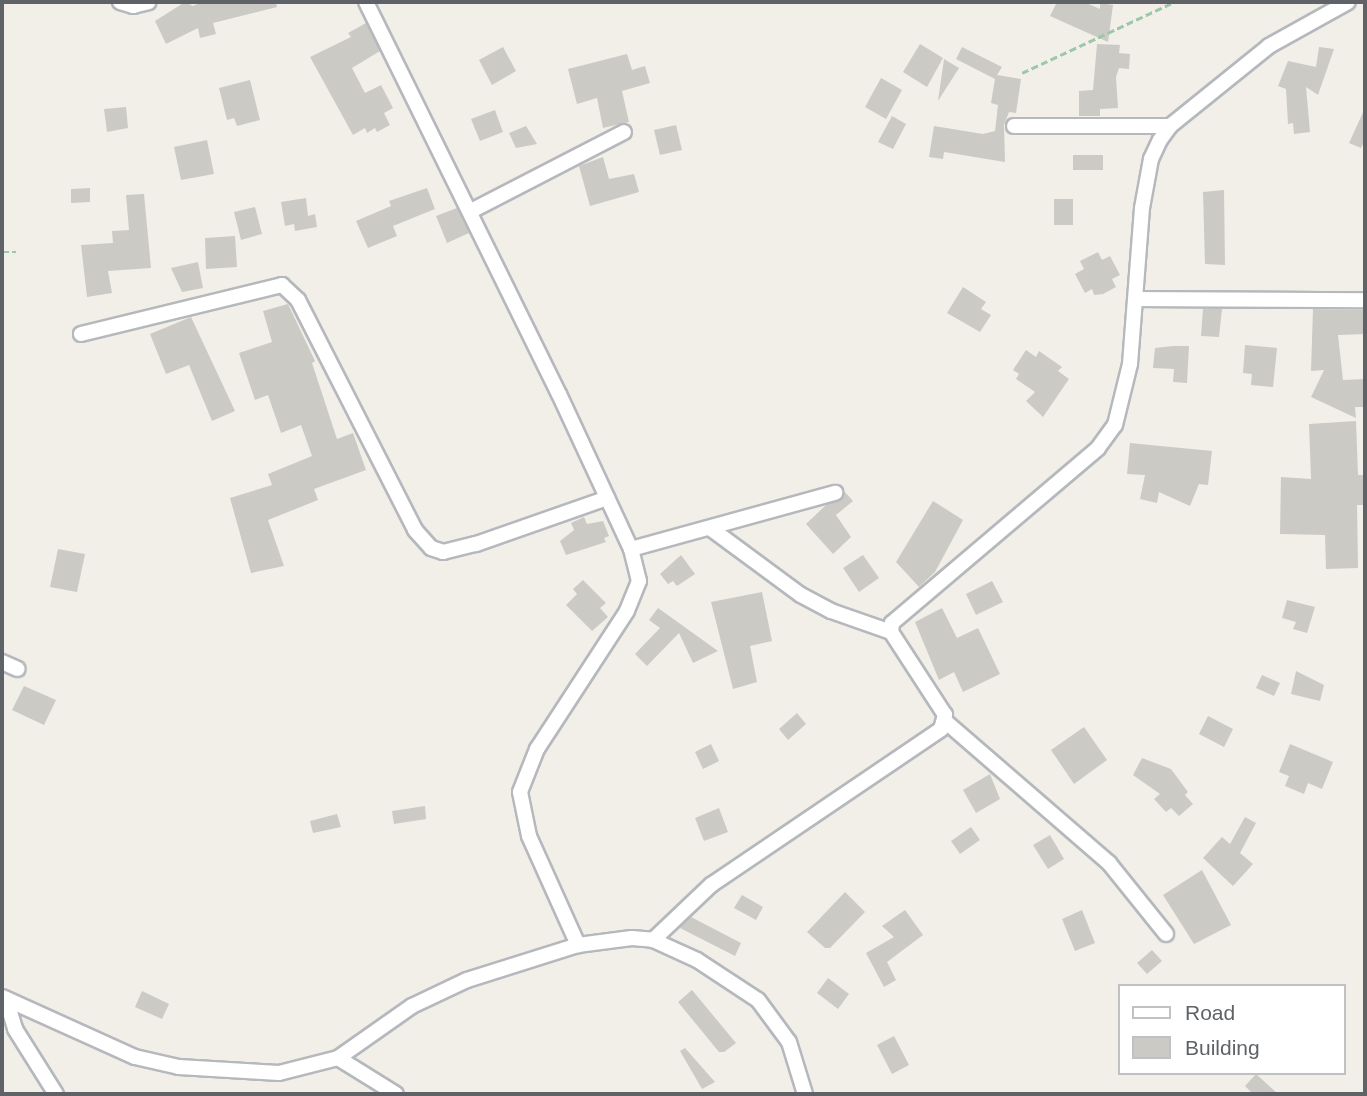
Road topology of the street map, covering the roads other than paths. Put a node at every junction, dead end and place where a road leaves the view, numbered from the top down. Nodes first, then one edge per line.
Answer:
1 (120, 2) edge
2 (149, 2) edge
3 (366, 2) edge
4 (1348, 2) edge
5 (1014, 126) dead end
6 (1170, 126) junction
7 (624, 132) dead end
8 (471, 211) junction
9 (1137, 299) junction
10 (1365, 300) edge
11 (81, 334) dead end
12 (835, 494) dead end
13 (607, 498) junction
14 (710, 528) junction
15 (631, 549) junction
16 (891, 632) junction
17 (2, 662) edge
18 (18, 669) dead end
19 (945, 721) junction
20 (1166, 934) dead end
21 (653, 940) junction
22 (578, 945) junction
23 (4, 998) edge
24 (338, 1058) junction
25 (57, 1094) edge
26 (396, 1094) edge
27 (805, 1094) edge

1 - 2 street
3 - 8 street
4 - 6 street
5 - 6 street
6 - 9 street
7 - 8 street
8 - 13 street
9 - 10 street
9 - 16 street
11 - 13 street
12 - 14 street
13 - 15 street
14 - 15 street
14 - 16 street
15 - 22 street
16 - 19 street
17 - 18 street
19 - 20 street
19 - 21 street
21 - 22 street
21 - 27 street
22 - 24 street
23 - 24 street
23 - 25 street
24 - 26 street

